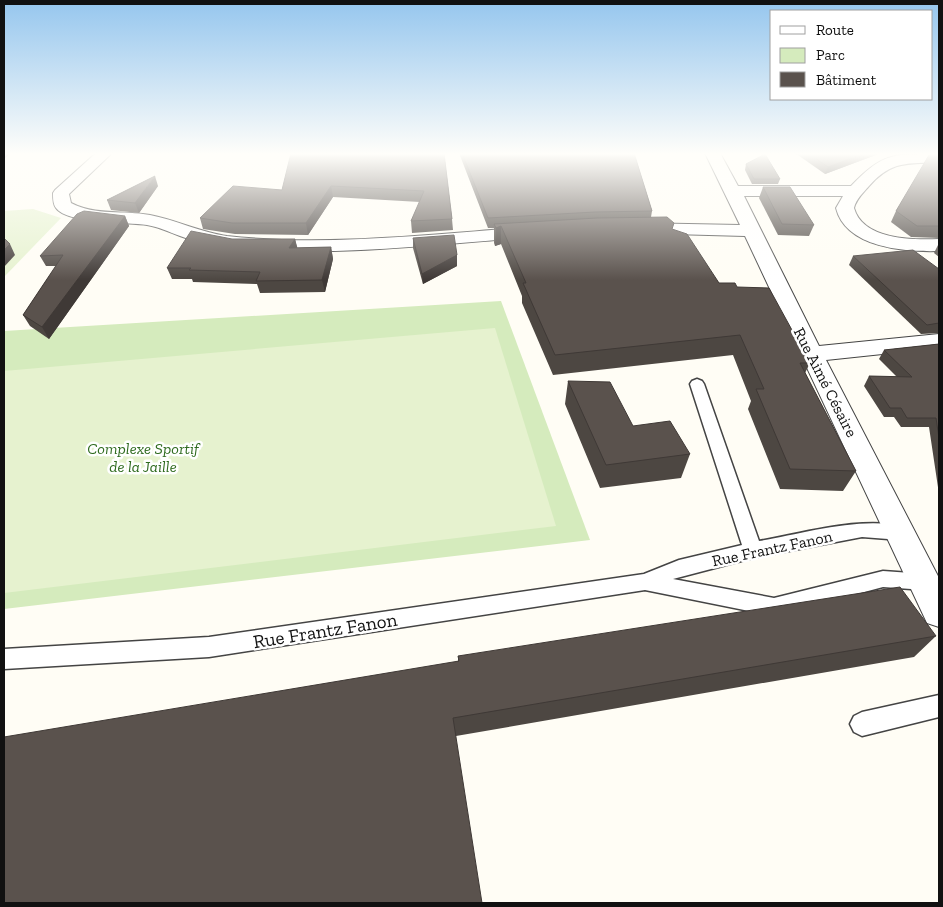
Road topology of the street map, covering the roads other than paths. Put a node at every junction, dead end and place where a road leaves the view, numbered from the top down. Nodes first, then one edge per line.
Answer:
1 (61, 195) edge
2 (736, 195) edge
3 (852, 195) edge
4 (614, 228) edge
5 (551, 231) edge
6 (752, 231) junction
7 (939, 245) edge
8 (939, 341) edge
9 (812, 354) junction
10 (697, 384) dead end
11 (901, 533) junction
12 (753, 550) junction
13 (645, 582) junction
14 (924, 582) junction
15 (939, 612) edge
16 (4, 659) edge
17 (939, 706) edge
18 (862, 724) dead end

1 - 5 street
2 - 6 street, Rue Aimé Césaire
3 - 7 street
4 - 6 street
6 - 9 street, Rue Aimé Césaire
8 - 9 street
9 - 11 street, Rue Aimé Césaire
10 - 12 lane
11 - 12 lane, Rue Frantz Fanon
11 - 14 street, Rue Aimé Césaire
12 - 13 lane, Rue Frantz Fanon
13 - 14 lane, Rue Frantz Fanon
13 - 16 lane, Rue Frantz Fanon
14 - 15 street, Rue Aimé Césaire
17 - 18 lane

